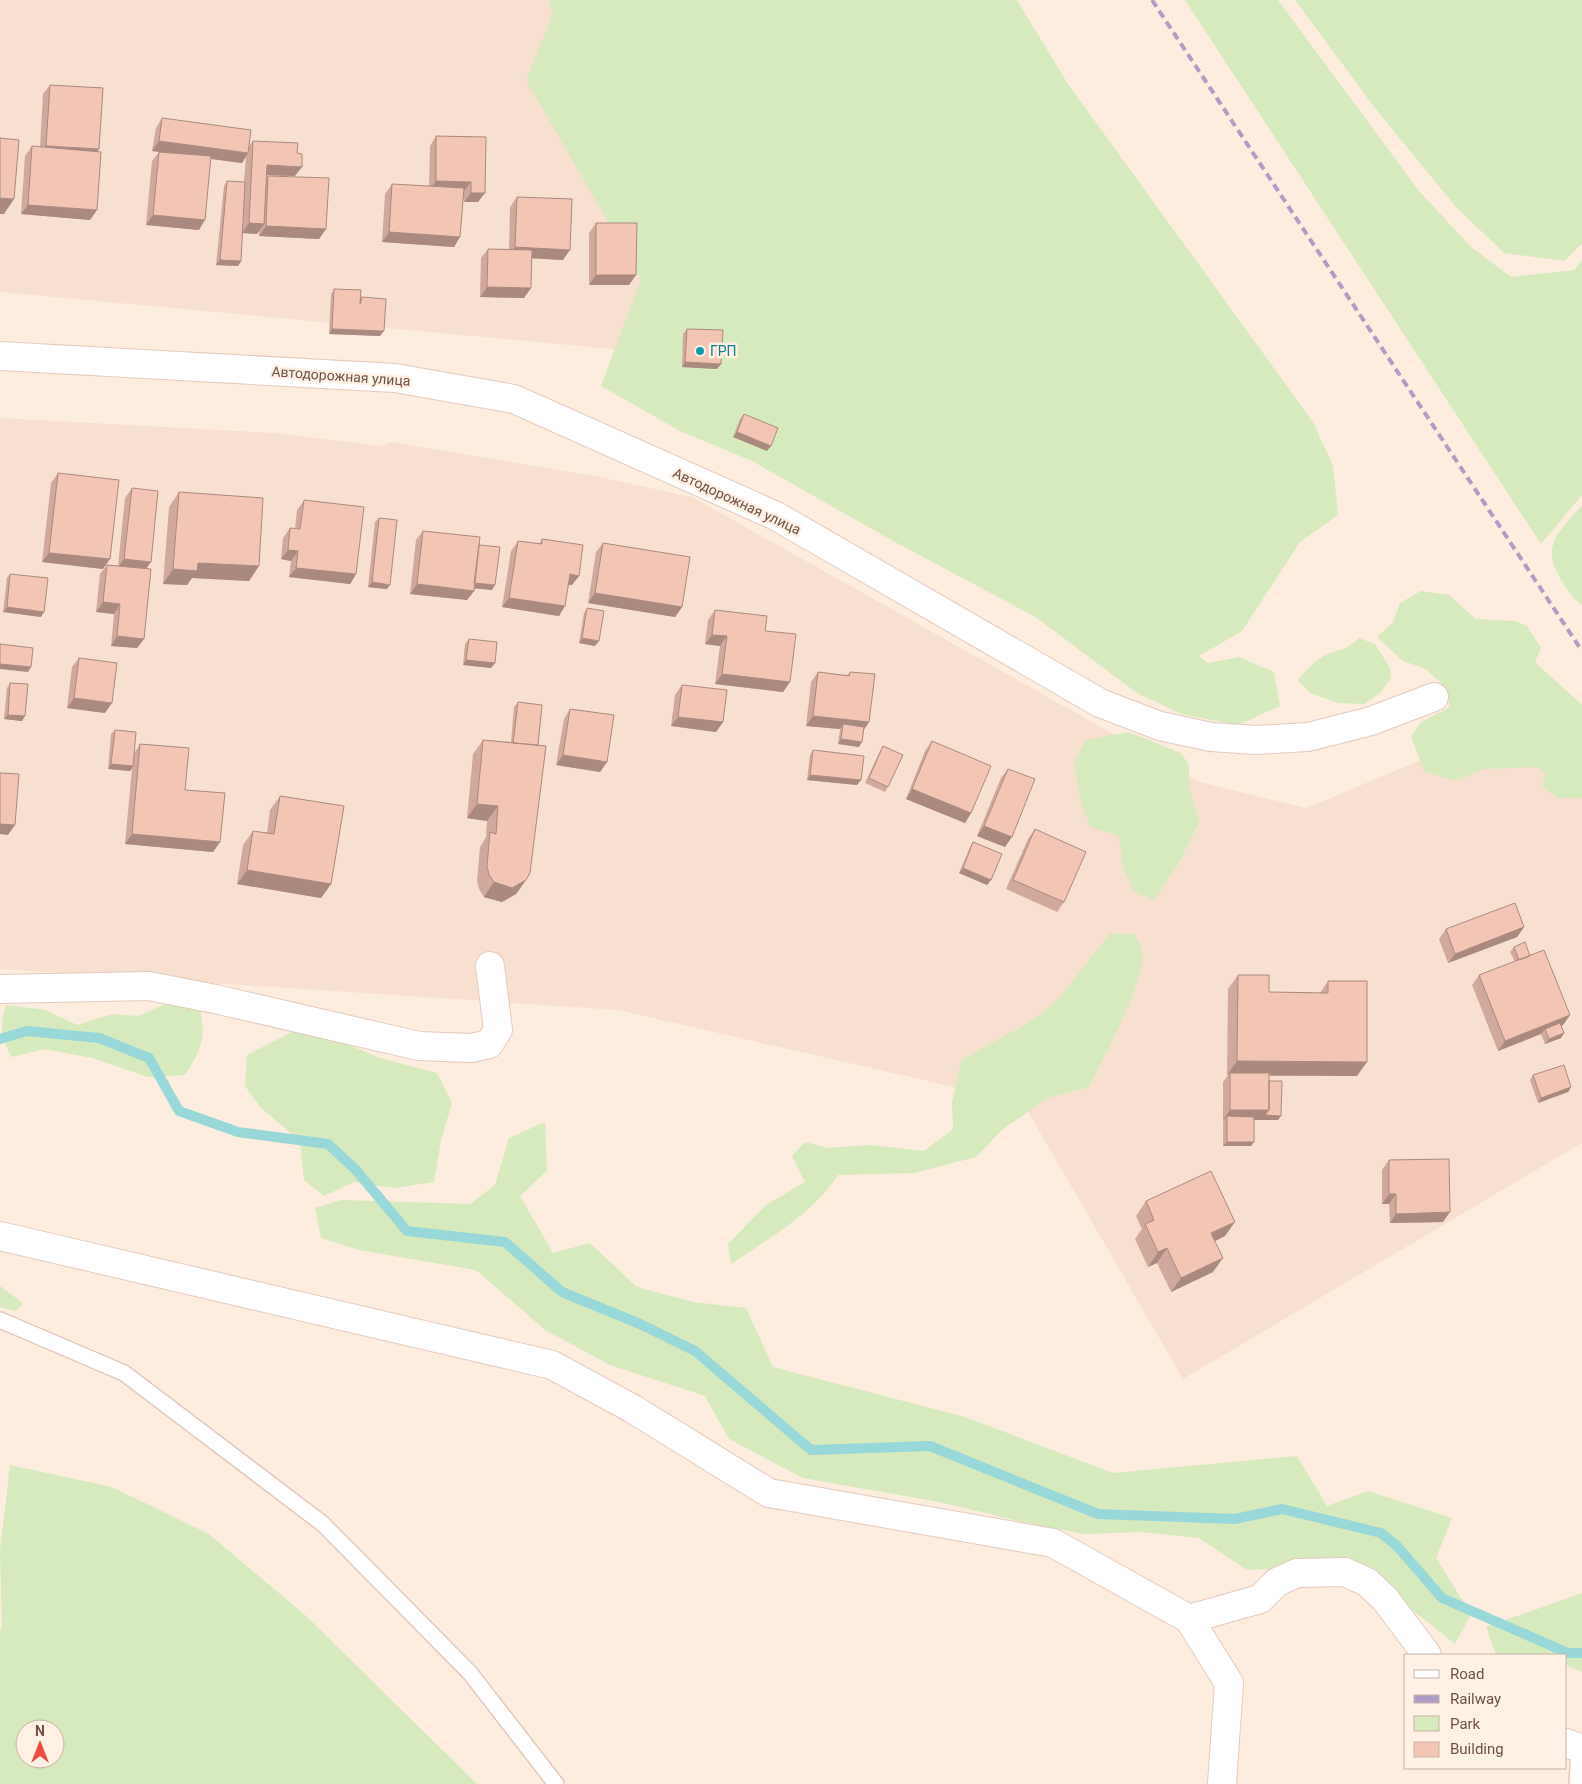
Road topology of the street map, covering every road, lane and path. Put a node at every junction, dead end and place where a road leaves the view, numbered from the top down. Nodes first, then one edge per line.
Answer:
1 (0, 356) edge
2 (1434, 697) dead end
3 (490, 966) dead end
4 (0, 988) edge
5 (0, 1236) edge
6 (0, 1320) edge
7 (1189, 1619) junction
8 (1426, 1654) edge
9 (1576, 1747) edge
10 (556, 1784) edge
11 (1222, 1784) edge
12 (1577, 1784) edge

1 - 2 street, Автодорожная улица
3 - 4 street
5 - 7 street
6 - 10 lane
7 - 8 street
7 - 11 street
9 - 12 lane

